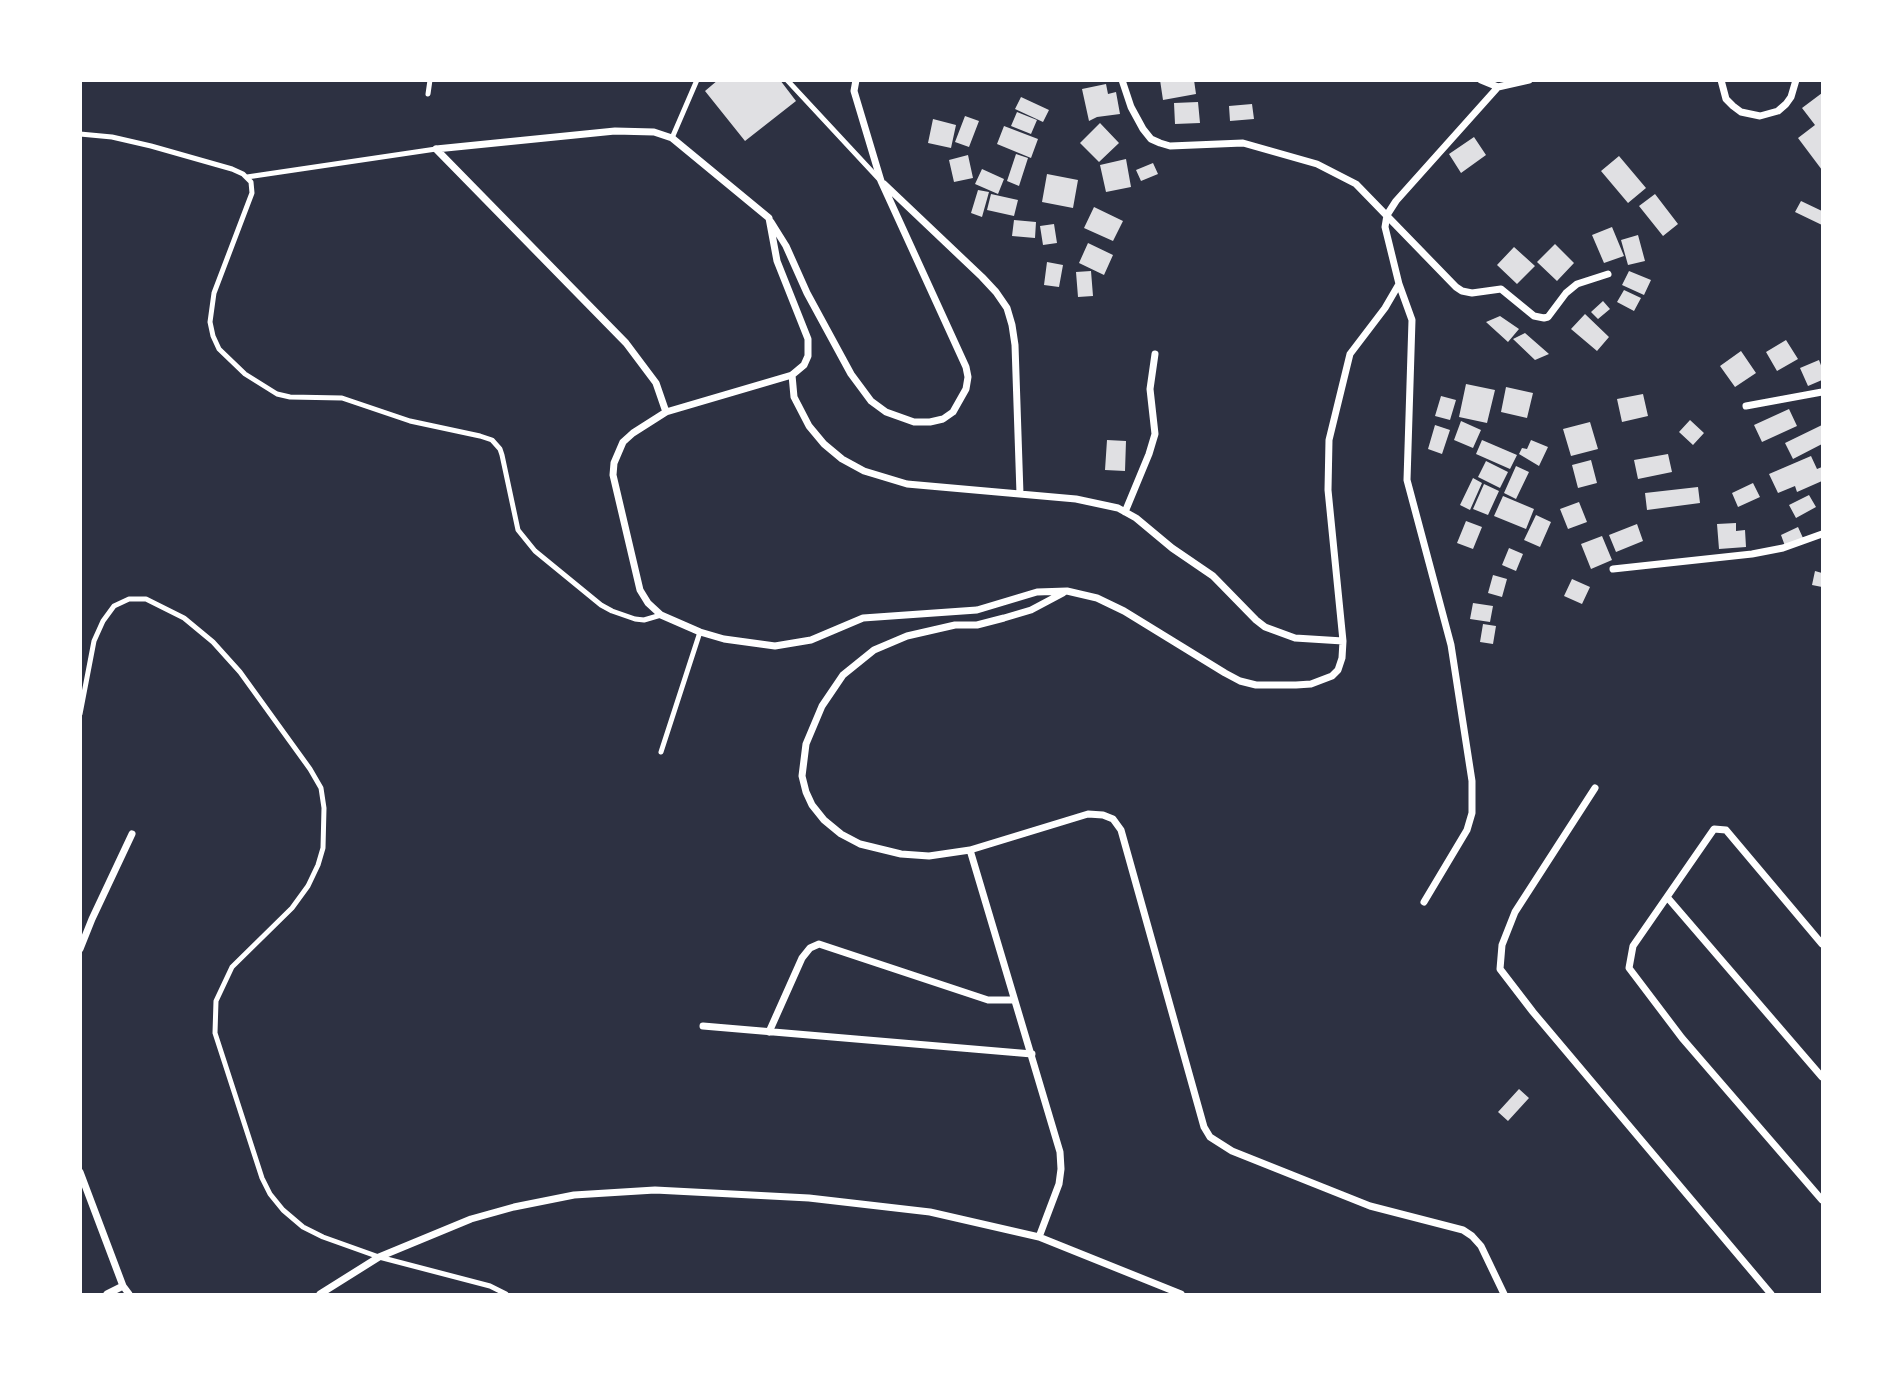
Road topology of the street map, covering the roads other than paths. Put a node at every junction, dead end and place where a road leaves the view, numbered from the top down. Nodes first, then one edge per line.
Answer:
1 (430, 80) edge
2 (698, 80) edge
3 (787, 80) edge
4 (856, 80) edge
5 (1122, 80) edge
6 (1481, 80) edge
7 (1529, 80) edge
8 (1721, 80) edge
9 (1796, 80) edge
10 (1498, 87) junction
11 (428, 94) dead end
12 (80, 134) edge
13 (672, 138) junction
14 (436, 149) junction
15 (247, 177) junction
16 (881, 181) junction
17 (1387, 215) junction
18 (769, 218) junction
19 (1608, 274) dead end
20 (1399, 284) junction
21 (1155, 354) dead end
22 (792, 375) junction
23 (1822, 392) edge
24 (1746, 406) dead end
25 (666, 412) junction
26 (1020, 494) junction
27 (1125, 512) junction
28 (1822, 534) edge
29 (1613, 569) dead end
30 (1068, 591) junction
31 (661, 615) junction
32 (700, 632) junction
33 (1343, 641) junction
34 (80, 714) edge
35 (661, 752) dead end
36 (1595, 788) dead end
37 (132, 834) dead end
38 (970, 850) junction
39 (1667, 897) junction
40 (1424, 902) dead end
41 (1822, 944) edge
42 (80, 949) edge
43 (1014, 1000) junction
44 (703, 1026) dead end
45 (769, 1031) junction
46 (1032, 1054) junction
47 (1822, 1077) edge
48 (80, 1172) edge
49 (1822, 1200) edge
50 (1039, 1237) junction
51 (379, 1257) junction
52 (123, 1286) junction
53 (107, 1294) edge
54 (130, 1294) edge
55 (320, 1294) edge
56 (506, 1294) edge
57 (1181, 1294) edge
58 (1504, 1294) edge
59 (1771, 1294) edge

1 - 11 lane
2 - 13 lane
3 - 16 lane
4 - 16 street
5 - 17 street
6 - 10 street
7 - 10 street
8 - 9 street
10 - 17 street
12 - 15 lane
13 - 14 street
13 - 18 street
14 - 15 lane
14 - 25 street
15 - 31 lane
16 - 18 street
16 - 26 street
17 - 19 street
17 - 20 street
18 - 22 street
20 - 33 street
20 - 40 street
21 - 27 street
22 - 25 street
22 - 26 street
23 - 24 street
25 - 31 street
26 - 27 street
27 - 33 street
28 - 29 street
30 - 32 street
30 - 33 street
30 - 38 street
31 - 32 street
32 - 35 lane
34 - 51 lane
36 - 59 street
37 - 42 street
38 - 43 street
38 - 58 street
39 - 41 street
39 - 47 street
39 - 49 street
43 - 45 street
43 - 46 street
44 - 45 street
45 - 46 street
46 - 50 street
48 - 52 street
50 - 51 street
50 - 57 street
51 - 55 street
51 - 56 lane
52 - 53 street
52 - 54 street

